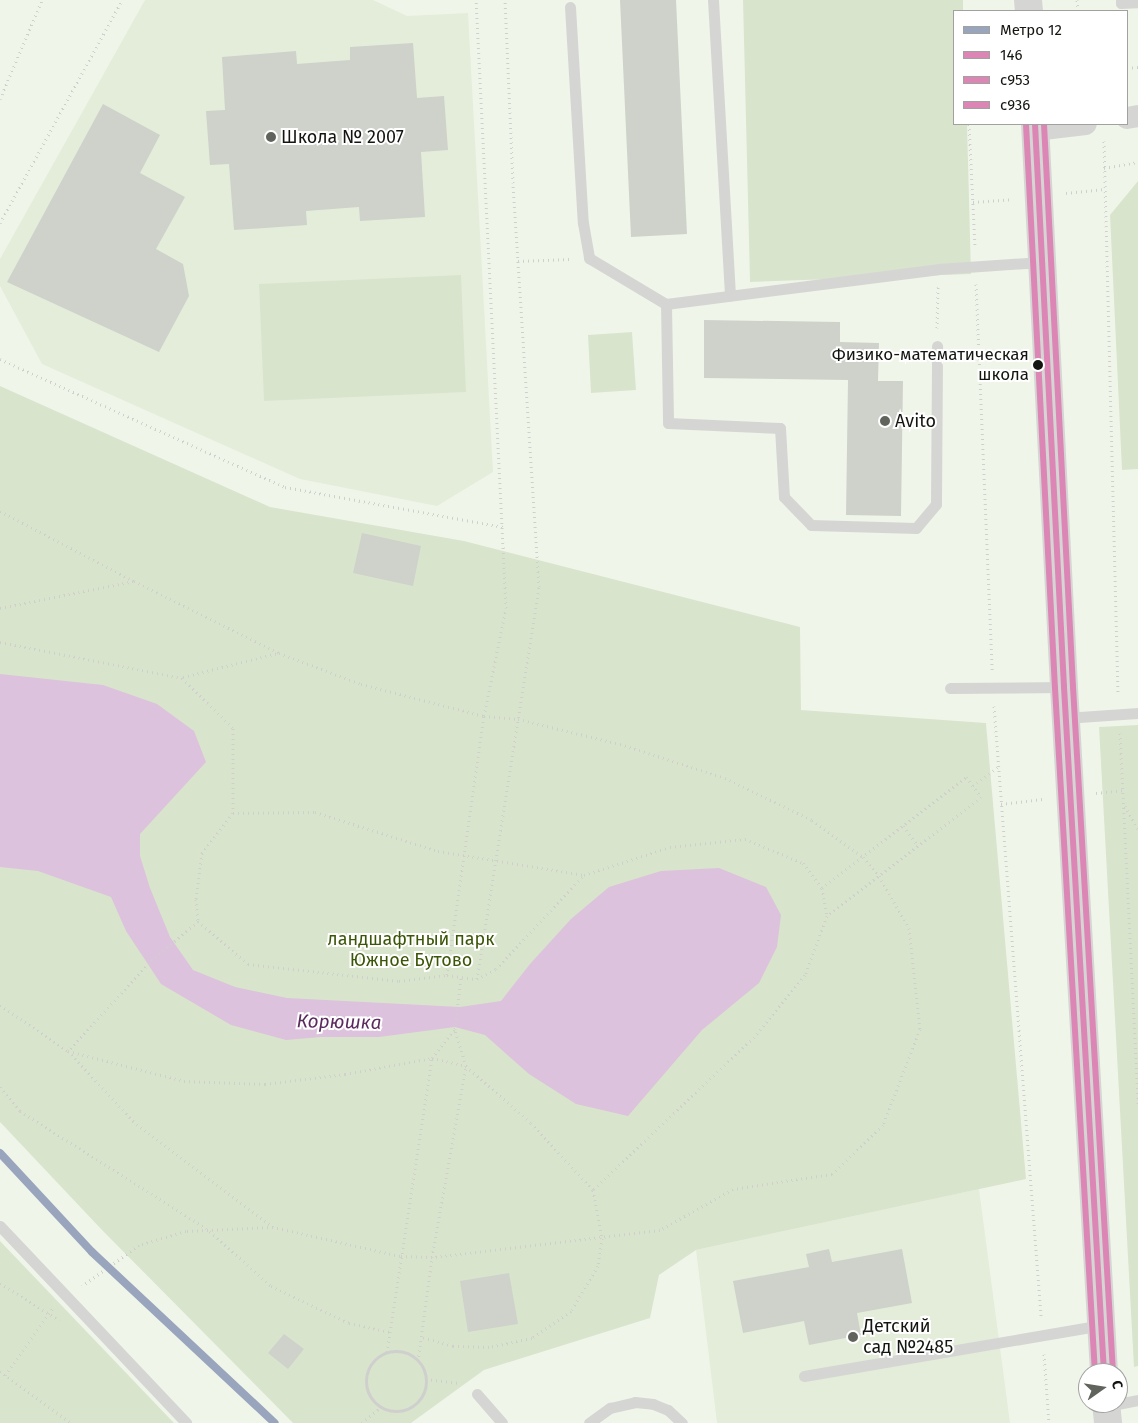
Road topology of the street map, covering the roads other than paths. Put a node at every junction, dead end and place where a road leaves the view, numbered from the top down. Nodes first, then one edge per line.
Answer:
1 (713, 0) edge
2 (1121, 0) edge
3 (1138, 2) edge
4 (570, 7) dead end
5 (1035, 127) edge
6 (1095, 128) edge
7 (1042, 262) junction
8 (730, 296) junction
9 (666, 304) junction
10 (937, 346) road end
11 (1064, 687) junction
12 (950, 688) dead end
13 (1138, 713) edge
14 (1065, 718) junction
15 (0, 1226) edge
16 (1101, 1325) junction
17 (1103, 1363) edge
18 (804, 1376) dead end
19 (477, 1394) dead end
20 (186, 1423) edge
21 (502, 1423) edge
22 (589, 1423) edge
23 (682, 1423) edge

1 - 8 lane
2 - 3 lane
4 - 9 lane
5 - 6 street
5 - 7 street
7 - 8 lane
7 - 11 street
8 - 9 lane
9 - 10 lane
11 - 12 lane
11 - 14 street
13 - 14 lane
14 - 16 street
15 - 20 lane
16 - 17 street
16 - 18 lane
19 - 21 lane
22 - 23 lane

